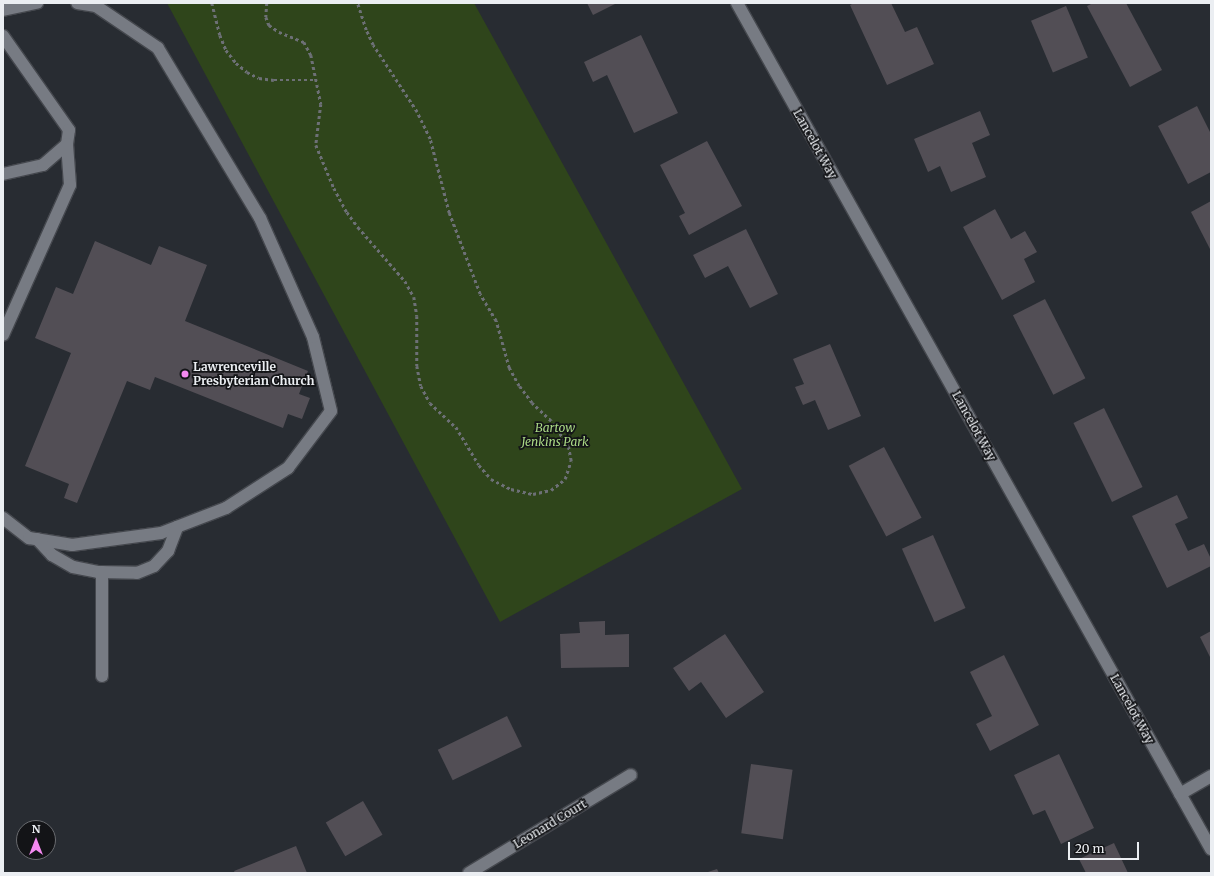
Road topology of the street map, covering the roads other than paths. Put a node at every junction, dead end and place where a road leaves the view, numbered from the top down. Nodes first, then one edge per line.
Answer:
1 (37, 3) edge
2 (77, 3) edge
3 (737, 3) edge
4 (3, 10) edge
5 (3, 36) edge
6 (67, 144) junction
7 (3, 174) edge
8 (3, 336) edge
9 (3, 518) edge
10 (177, 526) junction
11 (37, 539) junction
12 (102, 572) junction
13 (102, 676) dead end
14 (631, 775) dead end
15 (1211, 776) edge
16 (1180, 794) junction
17 (1211, 849) edge
18 (469, 873) edge

1 - 4 street
2 - 10 street
3 - 16 street, Lancelot Way
5 - 6 street
6 - 7 street
6 - 8 street
9 - 11 street
10 - 11 street
10 - 12 street
11 - 12 street
12 - 13 street
14 - 18 street, Leonard Court
15 - 16 street
16 - 17 street, Lancelot Way

